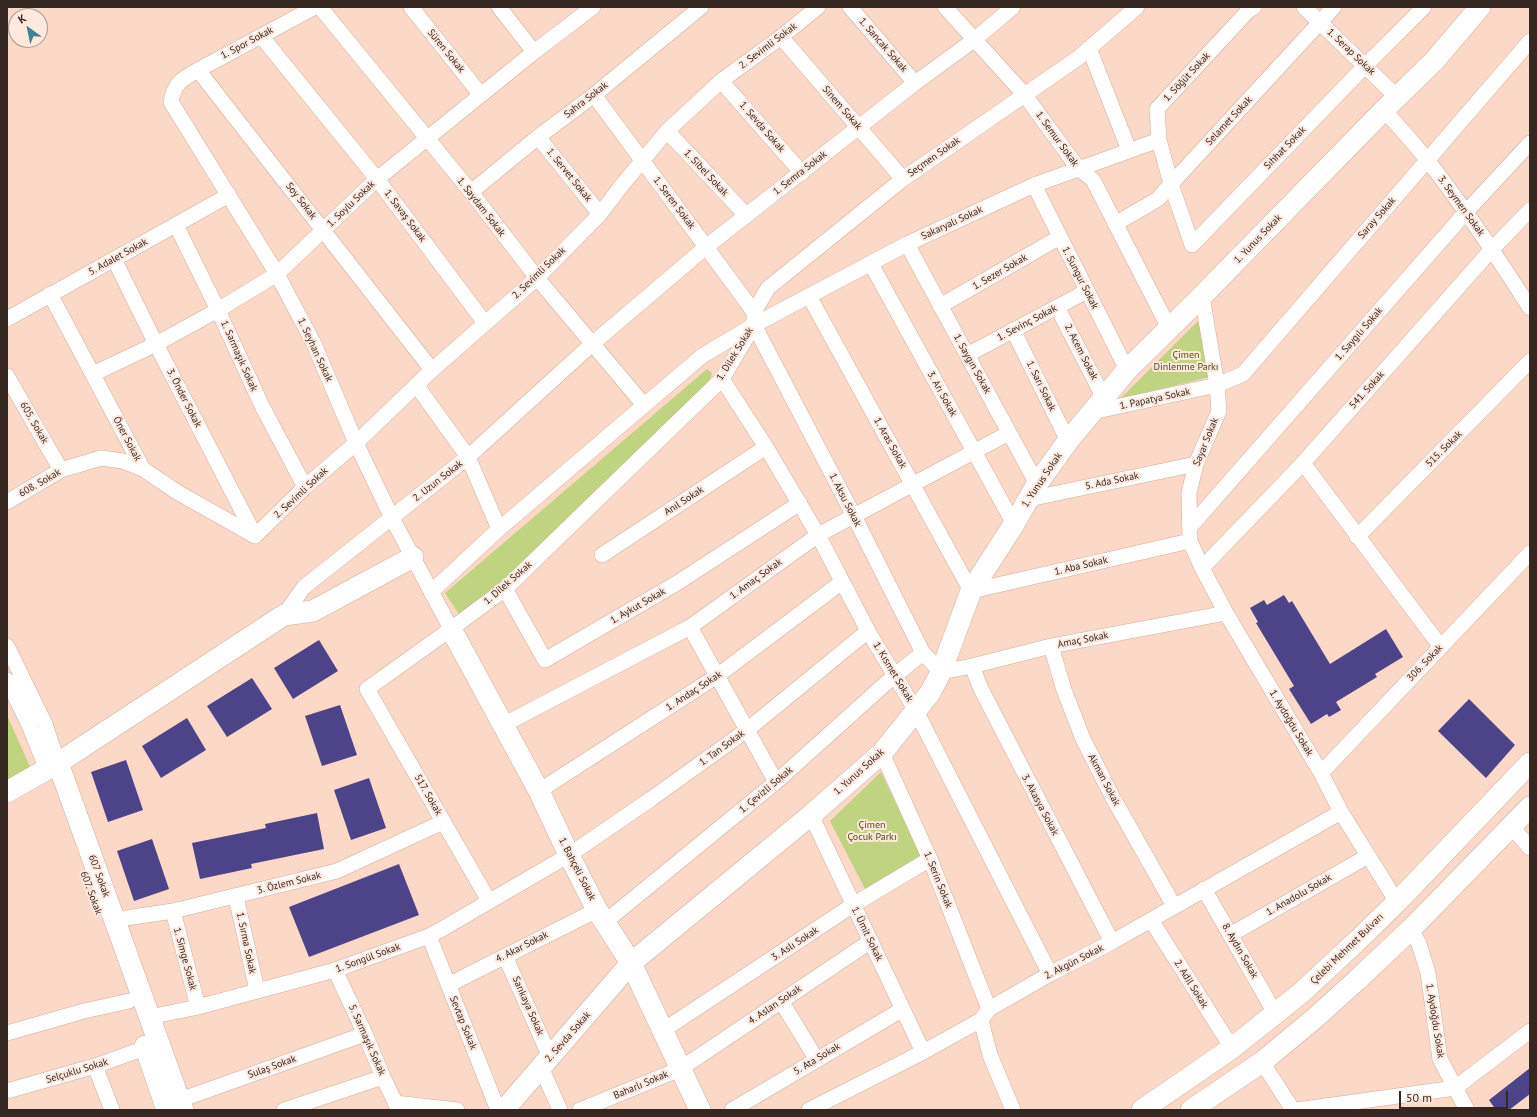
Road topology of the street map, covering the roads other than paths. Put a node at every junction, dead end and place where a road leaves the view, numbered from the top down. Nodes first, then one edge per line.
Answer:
1 (315, 7) edge
2 (320, 7) edge
3 (411, 7) edge
4 (499, 7) edge
5 (701, 7) edge
6 (818, 7) edge
7 (850, 7) edge
8 (945, 7) edge
9 (1013, 7) edge
10 (1137, 7) edge
11 (1304, 7) edge
12 (1334, 7) edge
13 (1424, 7) edge
14 (1480, 7) edge
15 (1249, 8) edge
16 (588, 9) edge
17 (1320, 22) junction
18 (261, 36) junction
19 (781, 37) junction
20 (974, 40) junction
21 (1530, 41) edge
22 (1089, 48) junction
23 (534, 52) junction
24 (1365, 66) junction
25 (198, 70) junction
26 (180, 81) joint
27 (721, 81) junction
28 (915, 83) junction
29 (1024, 94) junction
30 (481, 95) junction
31 (594, 95) junction
32 (1391, 103) junction
33 (859, 128) junction
34 (667, 131) junction
35 (538, 137) junction
36 (427, 139) junction
37 (1159, 140) junction
38 (1530, 143) edge
39 (1128, 150) junction
40 (643, 161) junction
41 (1428, 161) junction
42 (1078, 168) junction
43 (802, 173) junction
44 (377, 179) junction
45 (903, 179) junction
46 (1171, 184) junction
47 (1034, 185) junction
48 (470, 192) junction
49 (229, 196) junction
50 (1530, 210) edge
51 (1466, 212) junction
52 (600, 214) junction
53 (746, 215) junction
54 (176, 224) junction
55 (1115, 224) junction
56 (324, 230) junction
57 (1060, 237) junction
58 (908, 244) junction
59 (706, 247) junction
60 (1492, 249) junction
61 (114, 259) junction
62 (871, 264) junction
63 (277, 274) junction
64 (536, 278) junction
65 (1087, 291) junction
66 (50, 294) junction
67 (809, 296) junction
68 (1202, 296) junction
69 (940, 306) junction
70 (1057, 307) junction
71 (1530, 308) edge
72 (218, 310) junction
73 (7, 319) edge
74 (754, 319) junction
75 (485, 323) junction
76 (1169, 328) junction
77 (1013, 330) junction
78 (156, 344) junction
79 (592, 344) junction
80 (967, 354) junction
81 (1530, 361) edge
82 (432, 370) junction
83 (1127, 370) junction
84 (93, 374) junction
85 (7, 376) edge
86 (722, 378) junction
87 (1217, 385) junction
88 (416, 386) junction
89 (644, 405) junction
90 (1098, 405) junction
91 (1009, 433) junction
92 (1068, 442) junction
93 (356, 443) junction
94 (766, 447) junction
95 (974, 453) junction
96 (468, 457) junction
97 (1303, 463) junction
98 (1196, 464) junction
99 (143, 469) junction
100 (60, 470) junction
101 (913, 485) junction
102 (305, 487) junction
103 (1033, 491) junction
104 (7, 502) edge
105 (800, 503) junction
106 (854, 516) junction
107 (392, 518) junction
108 (1014, 524) junction
109 (499, 529) junction
110 (1190, 534) junction
111 (818, 535) junction
112 (255, 536) junction
113 (1358, 537) junction
114 (1530, 553) edge
115 (602, 555) dead end
116 (413, 557) junction
117 (1202, 568) junction
118 (842, 582) junction
119 (504, 588) junction
120 (971, 591) junction
121 (431, 592) junction
122 (1226, 613) junction
123 (284, 615) junction
124 (690, 627) junction
125 (451, 629) junction
126 (868, 631) junction
127 (7, 646) edge
128 (1051, 646) junction
129 (1441, 647) junction
130 (923, 653) junction
131 (972, 666) junction
132 (941, 672) junction
133 (717, 676) junction
134 (894, 676) junction
135 (7, 680) edge
136 (367, 689) joint
137 (916, 711) junction
138 (503, 725) junction
139 (747, 730) junction
140 (882, 753) junction
141 (1530, 763) edge
142 (52, 766) junction
143 (1321, 773) junction
144 (776, 782) junction
145 (539, 791) junction
146 (7, 792) edge
147 (1530, 807) edge
148 (1341, 812) junction
149 (811, 815) junction
150 (443, 822) junction
151 (1511, 826) junction
152 (1530, 848) edge
153 (569, 855) junction
154 (1368, 856) junction
155 (930, 859) junction
156 (1204, 889) junction
157 (236, 896) junction
158 (489, 901) junction
159 (1397, 902) junction
160 (853, 906) junction
161 (1174, 906) junction
162 (173, 911) junction
163 (601, 916) junction
164 (126, 918) dead end
165 (1151, 920) junction
166 (1411, 929) junction
167 (1230, 935) junction
168 (429, 936) junction
169 (870, 941) junction
170 (1112, 942) junction
171 (505, 956) junction
172 (631, 963) junction
173 (335, 970) junction
174 (1050, 974) junction
175 (448, 985) junction
176 (257, 990) junction
177 (129, 1001) junction
178 (781, 1001) junction
179 (198, 1006) junction
180 (903, 1009) junction
181 (1275, 1013) junction
182 (985, 1014) junction
183 (150, 1017) junction
184 (662, 1031) junction
185 (1530, 1031) edge
186 (7, 1033) edge
187 (365, 1034) junction
188 (146, 1048) junction
189 (1232, 1048) junction
190 (923, 1052) junction
191 (817, 1060) junction
192 (546, 1062) junction
193 (1262, 1062) junction
194 (95, 1066) junction
195 (680, 1068) junction
196 (383, 1077) junction
197 (1455, 1088) junction
198 (7, 1091) edge
199 (397, 1106) edge
200 (172, 1108) edge
201 (112, 1110) edge
202 (284, 1110) edge
203 (457, 1110) edge
204 (498, 1110) edge
205 (504, 1110) edge
206 (560, 1110) edge
207 (580, 1110) edge
208 (700, 1110) edge
209 (732, 1110) edge
210 (809, 1110) edge
211 (1013, 1110) edge
212 (1142, 1110) edge
213 (1191, 1110) edge
214 (1293, 1110) edge
215 (1297, 1110) edge
216 (1466, 1110) edge

1 - 18 street, 1. Spor Sokak
2 - 36 street, 1. Saydam Sokak
3 - 30 street, Süren Sokak
4 - 23 street
5 - 31 street, Sahra Sokak
6 - 19 street, 2. Sevimli Sokak
7 - 28 street, 1. Sancak Sokak
8 - 20 street, 1. Semur Sokak
9 - 20 street, 1. Semra Sokak
10 - 22 street, Seçmen Sokak
11 - 17 street, 1. Serap Sokak
12 - 17 street, Selamet Sokak
13 - 24 street, Sıhhat Sokak
14 - 32 street, 1. Yunus Sokak
15 - 37 street, 1. Söğüt Sokak
16 - 23 street, 1. Soylu Sokak
17 - 24 street, 1. Serap Sokak
17 - 46 street, Selamet Sokak
18 - 25 street, 1. Spor Sokak
18 - 44 street, 1. Savaş Sokak
19 - 27 street, 2. Sevimli Sokak
19 - 33 street, Sinem Sokak
20 - 28 street, 1. Semra Sokak
20 - 29 street, 1. Semur Sokak
21 - 41 street, Saray Sokak
22 - 29 street, Seçmen Sokak
22 - 39 street
23 - 30 street, 1. Soylu Sokak
24 - 32 street, 1. Serap Sokak
24 - 46 street, Sıhhat Sokak
25 - 26 street, 1. Spor Sokak
25 - 56 street, Soy Sokak
26 - 49 street, 1. Seyhan Sokak
27 - 34 street, 2. Sevimli Sokak
27 - 43 street, 1. Sevda Sokak
28 - 33 street, 1. Semra Sokak
29 - 42 street, 1. Semur Sokak
29 - 45 street, Seçmen Sokak
30 - 36 street, 1. Soylu Sokak
31 - 35 street, Sahra Sokak
31 - 40 street, 1. Seren Sokak
32 - 41 street, 3. Seymen Sokak
32 - 68 street, 1. Yunus Sokak
33 - 43 street, 1. Semra Sokak
33 - 45 street, Sinem Sokak
34 - 40 street, 2. Sevimli Sokak
34 - 53 street, 1. Sibel Sokak
35 - 48 street, Sahra Sokak
35 - 52 street, 1. Servet Sokak
36 - 44 street, 1. Soylu Sokak
36 - 48 street, 1. Saydam Sokak
37 - 39 street, Sakaryalı Sokak
37 - 46 street, 1. Söğüt Sokak
38 - 51 street, 1. Saygılı Sokak
39 - 42 street, Sakaryalı Sokak
40 - 52 street, 2. Sevimli Sokak
40 - 59 street, 1. Seren Sokak
41 - 51 street, 3. Seymen Sokak
41 - 87 street, Saray Sokak
42 - 47 street, Sakaryalı Sokak
42 - 55 street, 1. Semur Sokak
43 - 53 street, 1. Semra Sokak
44 - 56 street, 1. Soylu Sokak
44 - 75 street, 1. Savaş Sokak
45 - 74 street, Seçmen Sokak
46 - 55 street, Selamet Sokak
47 - 57 street, 1. Sungur Sokak
47 - 58 street, Sakaryalı Sokak
48 - 64 street, 1. Saydam Sokak
49 - 54 street, 5. Adalet Sokak
49 - 63 street, 1. Seyhan Sokak
50 - 60 street, 541. Sokak
51 - 60 street, 3. Seymen Sokak
51 - 110 street, 1. Saygılı Sokak
52 - 64 street, 2. Sevimli Sokak
53 - 59 street, 1. Semra Sokak
54 - 61 street, 5. Adalet Sokak
54 - 72 street, 1. Sarmaşık Sokak
55 - 76 street, 1. Semur Sokak
56 - 63 street, 1. Soylu Sokak
56 - 82 street, Soy Sokak
57 - 65 street, 1. Sungur Sokak
57 - 69 street, 1. Sezer Sokak
58 - 62 street, Sakaryalı Sokak
58 - 69 street, 1. Saygın Sokak
59 - 74 street, 1. Seren Sokak
59 - 79 street, 1. Semra Sokak
60 - 71 street, 3. Seymen Sokak
60 - 97 street, 541. Sokak
61 - 66 street, 5. Adalet Sokak
61 - 78 street, 3. Önder Sokak
62 - 67 street, Sakaryalı Sokak
62 - 95 street, 3. Arı Sokak
63 - 72 street, 1. Soylu Sokak
63 - 93 street, 1. Seyhan Sokak
64 - 75 street, 2. Sevimli Sokak
64 - 79 street, 1. Saydam Sokak
65 - 70 street, 1. Sevinç Sokak
65 - 83 street, 1. Sungur Sokak
66 - 73 street, 5. Adalet Sokak
66 - 84 street, Öner Sokak
67 - 74 street, Sakaryalı Sokak
67 - 101 street, 1. Aras Sokak
68 - 76 street, 1. Yunus Sokak
68 - 87 street, Sayar Sokak
69 - 80 street, 1. Saygın Sokak
70 - 77 street, 1. Sevinç Sokak
70 - 90 street, 2. Acem Sokak
72 - 78 street, 1. Soylu Sokak
72 - 102 street, 1. Sarmaşık Sokak
74 - 86 street, 1. Dilek Sokak
74 - 89 street, 1. Dilek Sokak
74 - 106 street, 1. Aksu Sokak
75 - 82 street, 2. Sevimli Sokak
76 - 83 street, 1. Yunus Sokak
77 - 80 street, 1. Sevinç Sokak
77 - 92 street, 1. Sarı Sokak
78 - 84 street, 1. Soylu Sokak
78 - 112 street, 3. Önder Sokak
79 - 89 street, 1. Saydam Sokak
79 - 96 street, 2. Uzun Sokak
80 - 91 street, 1. Saygın Sokak
81 - 113 street, 515. Sokak
82 - 88 street, 2. Sevimli Sokak
83 - 90 street, 1. Yunus Sokak
84 - 99 street, Öner Sokak
85 - 100 street, 605. Sokak
86 - 94 street, 1. Kısmet Sokak
86 - 119 street, 1. Dilek Sokak
87 - 90 street, 1. Papatya Sokak
87 - 98 street, Sayar Sokak
88 - 93 street, 2. Sevimli Sokak
88 - 96 street
89 - 109 street, 1. Dilek Sokak
90 - 92 street, 1. Yunus Sokak
91 - 95 street, 1. Amaç Sokak
91 - 103 street, 1. Saygın Sokak
92 - 103 street, 1. Yunus Sokak
93 - 102 street, 2. Sevimli Sokak
93 - 107 street, 1. Seyhan Sokak
94 - 105 street, 1. Kısmet Sokak
94 - 115 street, Anıl Sokak
95 - 101 street, 1. Amaç Sokak
95 - 108 street, 3. Arı Sokak
96 - 107 street, 2. Uzun Sokak
96 - 109 street
97 - 113 street
97 - 117 street, 541. Sokak
98 - 103 street, 5. Ada Sokak
98 - 110 street, Sayar Sokak
99 - 100 street, 608. Sokak
99 - 112 street, Öner Sokak
100 - 104 street, 608. Sokak
101 - 106 street, 1. Amaç Sokak
101 - 120 street, 1. Aras Sokak
102 - 112 street, 2. Sevimli Sokak
103 - 108 street, 1. Yunus Sokak
105 - 111 street, 1. Kısmet Sokak
105 - 119 street, 1. Aykut Sokak
106 - 111 street, 1. Amaç Sokak
106 - 130 street, 1. Aksu Sokak
107 - 116 street, 1. Seyhan Sokak
107 - 123 street, 2. Uzun Sokak
108 - 120 street, 1. Yunus Sokak
109 - 121 street, 1. Dilek Sokak
110 - 117 street, 1. Aydoğdu Sokak
110 - 120 street, 1. Aba Sokak
111 - 118 street, 1. Kısmet Sokak
111 - 124 street, 1. Amaç Sokak
113 - 129 street
114 - 129 street, 306. Sokak
116 - 121 street, 1. Seyhan Sokak
116 - 123 street
117 - 122 street, 1. Aydoğdu Sokak
118 - 126 street, 1. Kısmet Sokak
118 - 133 street, 1. Andaç Sokak
119 - 125 street, 1. Dilek Sokak
120 - 132 street, 1. Yunus Sokak
121 - 125 street, 1. Seyhan Sokak
122 - 128 street, Amaç Sokak
122 - 143 street, 1. Aydoğdu Sokak
123 - 142 street
124 - 133 street
124 - 138 street, 1. Amaç Sokak
125 - 136 street, 1. Dilek Sokak
125 - 138 street, 1. Bahçeli Sokak
126 - 134 street, 1. Kısmet Sokak
126 - 139 street, 1. Tan Sokak
127 - 142 street, 607 Sokak
128 - 131 street, Amaç Sokak
128 - 161 street, Akman Sokak
129 - 143 street, 306. Sokak
130 - 132 street, 1. Aksu Sokak
130 - 134 street, 1. Çevizli Sokak
131 - 132 street, Amaç Sokak
131 - 170 street, 3. Akasya Sokak
132 - 137 street, 1. Yunus Sokak
133 - 139 street
133 - 145 street, 1. Andaç Sokak
134 - 137 street, 1. Kısmet Sokak
134 - 144 street, 1. Çevizli Sokak
135 - 142 street, 607. Sokak
136 - 150 street, 517. Sokak
137 - 140 street, 1. Yunus Sokak
137 - 174 street, 1. Kısmet Sokak
138 - 145 street, 1. Bahçeli Sokak
139 - 144 street
139 - 153 street, 1. Tan Sokak
140 - 149 street, 1. Yunus Sokak
140 - 155 street, 1. Serin Sokak
141 - 159 street, Çelebi Mehmet Bulvarı
142 - 146 street
142 - 177 street, 607. Sokak
142 - 183 street, 607 Sokak
143 - 148 street, 1. Aydoğdu Sokak
144 - 163 street, 1. Çevizli Sokak
145 - 153 street, 1. Bahçeli Sokak
147 - 151 street
148 - 154 street, 1. Aydoğdu Sokak
148 - 156 street, 2. Akgün Sokak
149 - 160 street, 1. Ümit Sokak
149 - 172 street, 1. Yunus Sokak
150 - 157 street, 3. Özlem Sokak
150 - 158 street, 517. Sokak
151 - 152 street
151 - 166 street
153 - 158 street, 1. Songül Sokak
153 - 163 street, 1. Bahçeli Sokak
154 - 159 street, 1. Aydoğdu Sokak
154 - 167 street, 1. Anadolu Sokak
155 - 160 street, 3. Aslı Sokak
155 - 182 street, 1. Serin Sokak
156 - 161 street, 2. Akgün Sokak
156 - 167 street, 8. Aydın Sokak
157 - 162 street, 3. Özlem Sokak
157 - 176 street, 1. Sırma Sokak
158 - 168 street, 1. Songül Sokak
159 - 181 street, Çelebi Mehmet Bulvarı
160 - 169 street, 1. Ümit Sokak
160 - 184 street, 3. Aslı Sokak
161 - 165 street, 2. Akgün Sokak
162 - 164 street, 3. Özlem Sokak
162 - 179 street, 1. Simge Sokak
163 - 171 street, 4. Akar Sokak
163 - 172 street, 1. Bahçeli Sokak
165 - 170 street, 2. Akgün Sokak
165 - 189 street, 2. Adil Sokak
166 - 193 street
166 - 197 street, 1. Aydoğdu Sokak
167 - 181 street, 8. Aydın Sokak
168 - 173 street, 1. Songül Sokak
168 - 175 street, Sevtap Sokak
169 - 178 street, 4. Aslan Sokak
169 - 180 street, 1. Ümit Sokak
170 - 174 street, 2. Akgün Sokak
171 - 175 street, 4. Akar Sokak
171 - 192 street, Sarıkaya Sokak
172 - 184 street, 1. Bahçeli Sokak
172 - 192 street, 2. Sevda Sokak
173 - 176 street, 1. Songül Sokak
173 - 187 street, 5. Sarmaşık Sokak
174 - 182 street, 2. Akgün Sokak
175 - 204 street, Sevtap Sokak
176 - 179 street, 1. Songül Sokak
177 - 186 street
177 - 188 street, 607. Sokak
178 - 191 street
178 - 195 street, 4. Aslan Sokak
179 - 183 street, 1. Songül Sokak
180 - 190 street, 1. Ümit Sokak
180 - 191 street, 5. Ata Sokak
181 - 189 street, Çelebi Mehmet Bulvarı
182 - 190 street, 2. Akgün Sokak
182 - 211 street, 1. Serin Sokak
183 - 200 street, 607 Sokak
184 - 195 street, 1. Bahçeli Sokak
185 - 197 street
187 - 196 street, 5. Sarmaşık Sokak
187 - 200 street, Sulaş Sokak
188 - 194 street, Selçuklu Sokak
188 - 200 street, 607. Sokak
189 - 212 street, Çelebi Mehmet Bulvarı
190 - 210 street, 2. Akgün Sokak
191 - 209 street, 5. Ata Sokak
192 - 205 street, 2. Sevda Sokak
192 - 206 street, Sarıkaya Sokak
193 - 213 street
193 - 214 street
194 - 198 street, Selçuklu Sokak
194 - 201 street
195 - 207 street, Baharlı Sokak
195 - 208 street, 1. Bahçeli Sokak
196 - 199 street, 5. Sarmaşık Sokak
196 - 202 street
197 - 215 street
197 - 216 street, 1. Aydoğdu Sokak
199 - 203 street

